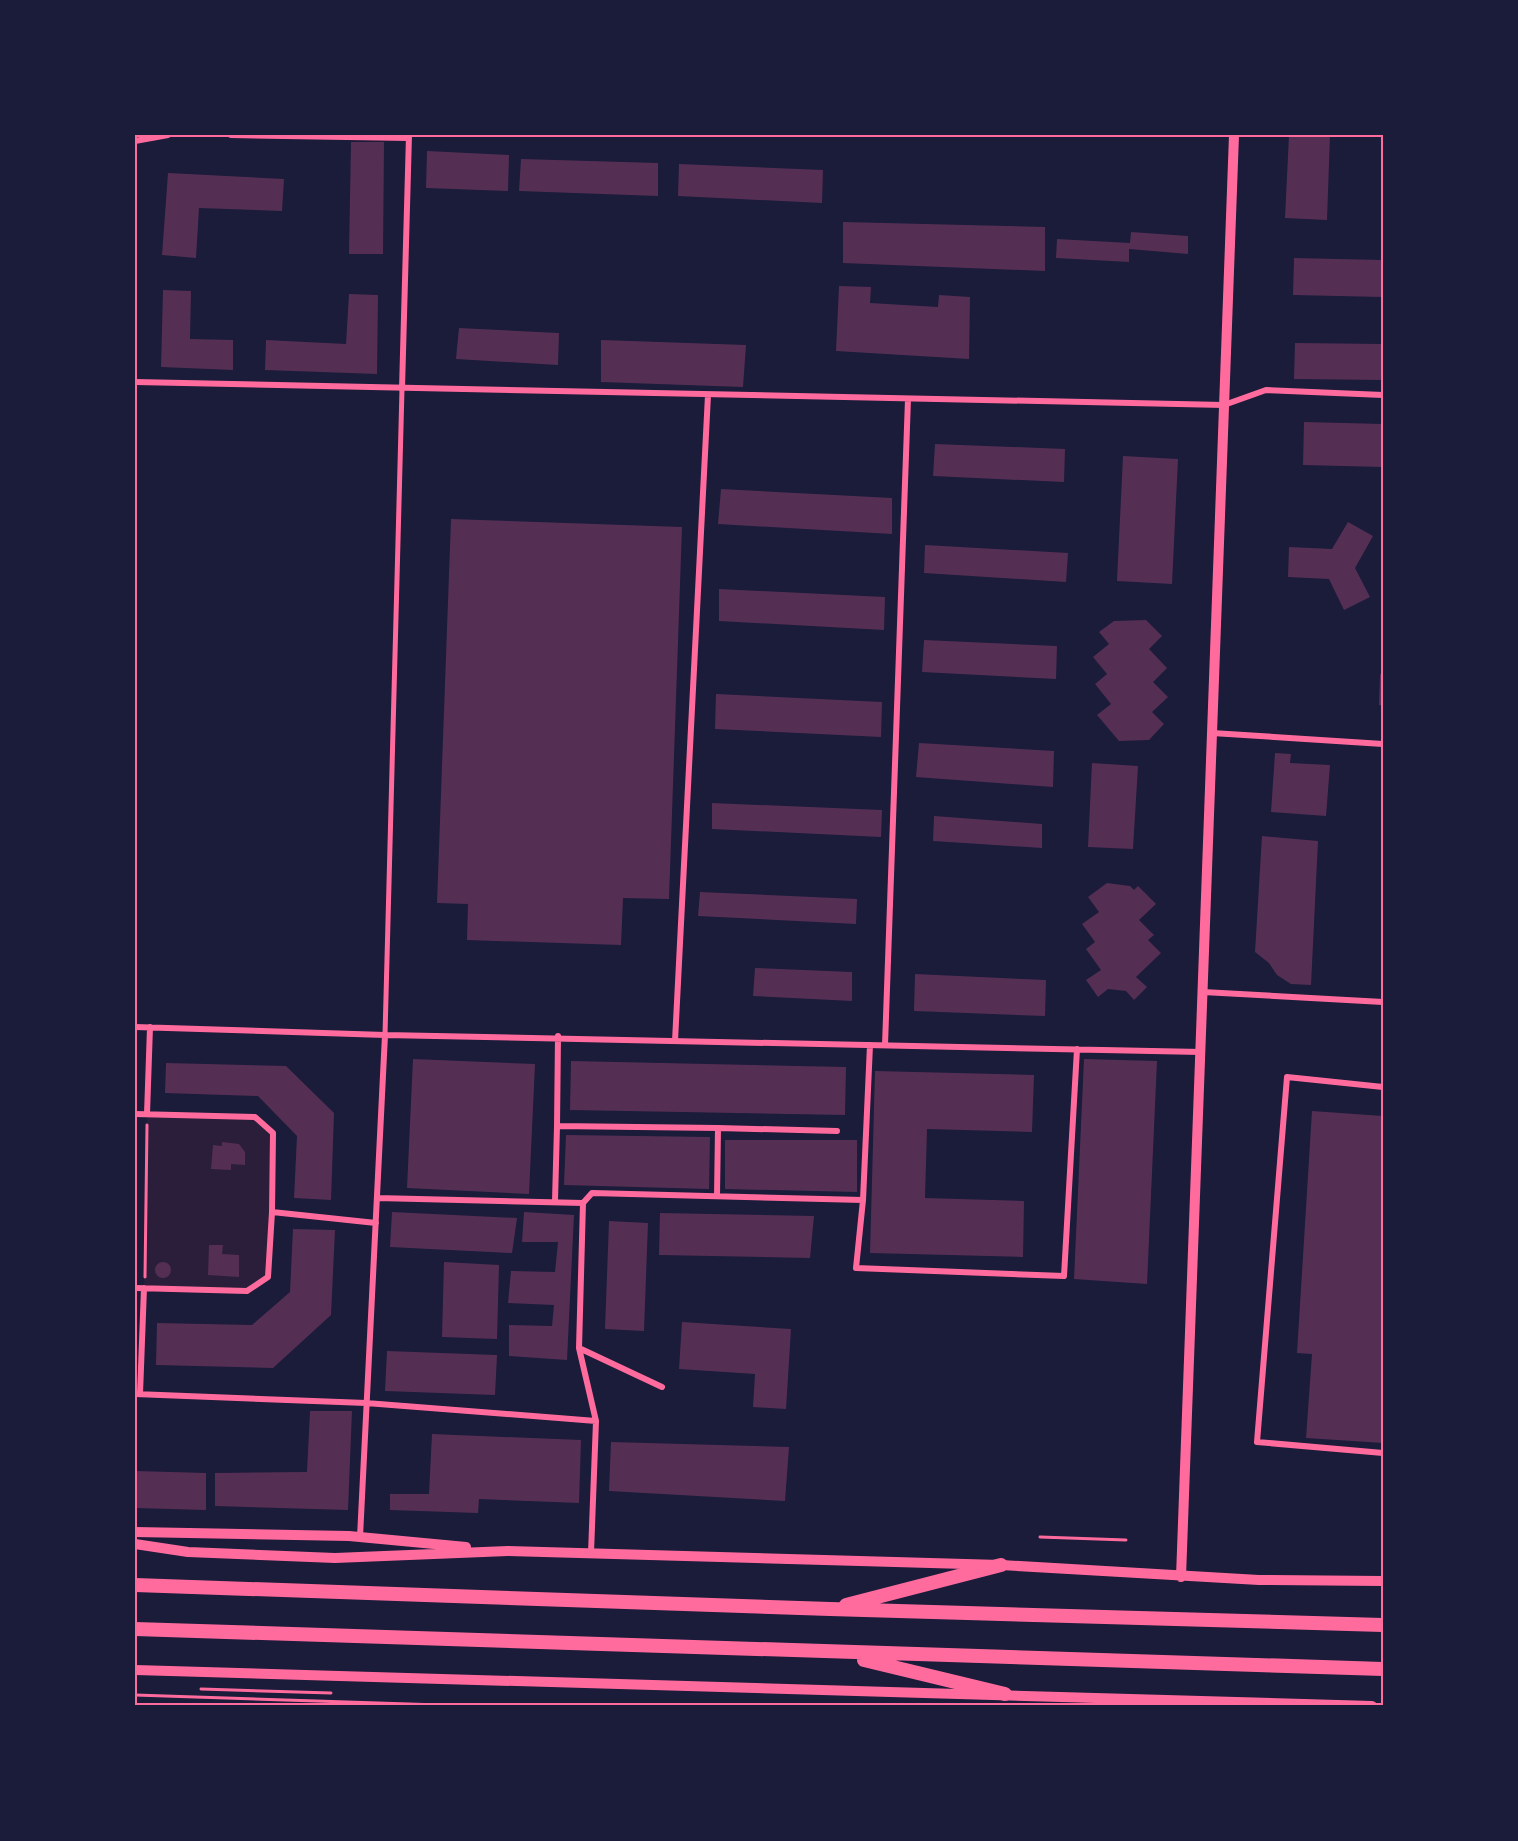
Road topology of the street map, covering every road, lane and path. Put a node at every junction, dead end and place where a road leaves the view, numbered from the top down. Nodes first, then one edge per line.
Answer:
1 (168, 135) edge
2 (231, 135) edge
3 (1234, 135) edge
4 (408, 136) edge
5 (135, 141) edge
6 (135, 382) edge
7 (402, 389) junction
8 (708, 395) junction
9 (1383, 395) edge
10 (908, 399) junction
11 (1224, 405) junction
12 (1212, 733) junction
13 (1383, 744) edge
14 (1203, 992) junction
15 (1383, 1002) edge
16 (135, 1027) edge
17 (150, 1027) junction
18 (385, 1035) junction
19 (558, 1036) junction
20 (675, 1041) junction
21 (870, 1045) junction
22 (885, 1045) junction
23 (1077, 1049) junction
24 (1201, 1052) junction
25 (1383, 1087) edge
26 (135, 1114) edge
27 (147, 1114) junction
28 (557, 1126) junction
29 (718, 1128) junction
30 (837, 1131) dead end
31 (717, 1196) junction
32 (377, 1198) junction
33 (863, 1200) junction
34 (555, 1201) junction
35 (583, 1203) junction
36 (272, 1212) junction
37 (376, 1223) junction
38 (135, 1288) edge
39 (144, 1288) junction
40 (579, 1348) junction
41 (662, 1387) dead end
42 (138, 1394) edge
43 (366, 1403) junction
44 (596, 1421) junction
45 (1383, 1453) edge
46 (135, 1532) edge
47 (360, 1537) junction
48 (1040, 1537) dead end
49 (1126, 1540) dead end
50 (135, 1544) edge
51 (508, 1551) junction
52 (591, 1553) junction
53 (1001, 1565) junction
54 (1180, 1577) junction
55 (1383, 1581) edge
56 (135, 1585) edge
57 (830, 1609) junction
58 (1383, 1625) edge
59 (135, 1629) edge
60 (836, 1653) junction
61 (1383, 1669) edge
62 (135, 1670) edge
63 (201, 1689) dead end
64 (331, 1694) dead end
65 (1005, 1694) junction
66 (135, 1695) edge
67 (1144, 1698) junction
68 (1198, 1703) edge
69 (471, 1706) edge
70 (1156, 1706) edge
71 (1372, 1706) edge

1 - 5 street
2 - 4 street
3 - 11 street
4 - 7 street
6 - 7 street
7 - 8 street
7 - 18 street
8 - 10 street
8 - 20 street
9 - 11 street
10 - 11 street
10 - 22 street
11 - 12 street
12 - 13 street
12 - 14 street
14 - 15 street
14 - 24 street
16 - 17 street
17 - 18 street
17 - 27 street
18 - 19 street
18 - 32 street
19 - 20 street
19 - 28 street
20 - 21 street
21 - 22 street
21 - 33 street
22 - 23 street
23 - 24 street
23 - 33 street
24 - 54 street
25 - 45 street
26 - 27 street
27 - 36 street
27 - 39 path
28 - 29 street
28 - 34 street
29 - 30 street
29 - 31 street
31 - 33 street
31 - 35 street
32 - 34 street
32 - 37 street
34 - 35 street
35 - 40 street
36 - 37 street
36 - 39 street
37 - 43 street
38 - 39 street
39 - 42 street
40 - 41 street
40 - 44 street
42 - 43 street
43 - 44 street
43 - 47 street
44 - 52 street
46 - 47 street
47 - 51 street
48 - 49 path
50 - 51 street
51 - 52 street
52 - 53 street
53 - 54 street
53 - 57 highway
54 - 55 street
56 - 57 highway
57 - 58 highway
59 - 60 highway
60 - 61 highway
60 - 65 highway
62 - 65 street
63 - 64 path
65 - 67 street
66 - 69 path
67 - 68 street
67 - 70 street
68 - 71 street

